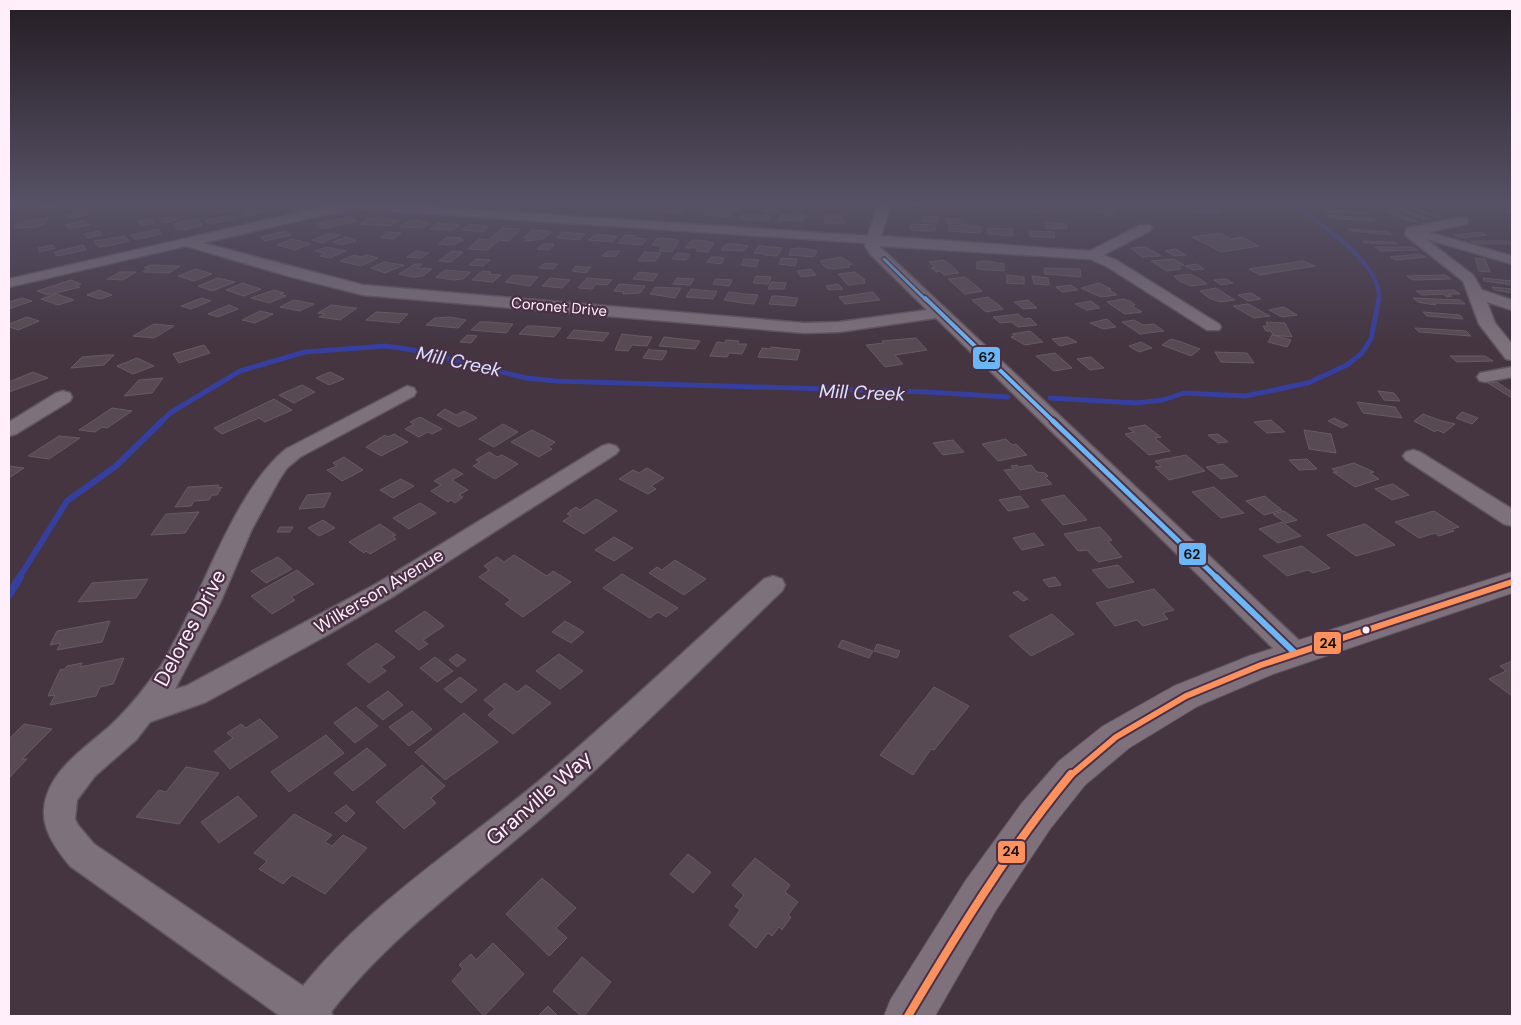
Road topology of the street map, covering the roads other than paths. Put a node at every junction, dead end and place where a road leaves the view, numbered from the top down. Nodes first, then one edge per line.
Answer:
1 (151, 250) edge
2 (212, 250) edge
3 (875, 250) edge
4 (1017, 250) edge
5 (1102, 250) edge
6 (1430, 250) edge
7 (1476, 250) edge
8 (1092, 255) junction
9 (1512, 260) edge
10 (9, 282) edge
11 (1476, 293) junction
12 (1512, 305) edge
13 (939, 313) junction
14 (1213, 328) dead end
15 (1512, 354) edge
16 (1512, 372) edge
17 (1486, 377) dead end
18 (408, 392) dead end
19 (63, 397) dead end
20 (9, 430) edge
21 (609, 450) dead end
22 (1413, 456) dead end
23 (1512, 519) edge
24 (1512, 582) edge
25 (773, 585) dead end
26 (1295, 653) junction
27 (140, 714) junction
28 (310, 1014) edge
29 (908, 1016) edge

1 - 10 street
2 - 13 street, Coronet Drive
3 - 13 street
4 - 8 street
5 - 8 street
6 - 11 street
7 - 9 street
8 - 14 street
11 - 12 street
11 - 15 street
13 - 26 street
16 - 17 street
18 - 27 street, Delores Drive
19 - 20 street
21 - 27 street, Wilkerson Avenue
22 - 23 street
24 - 26 main road
25 - 28 street, Granville Way
26 - 29 main road
27 - 28 street, Delores Drive

